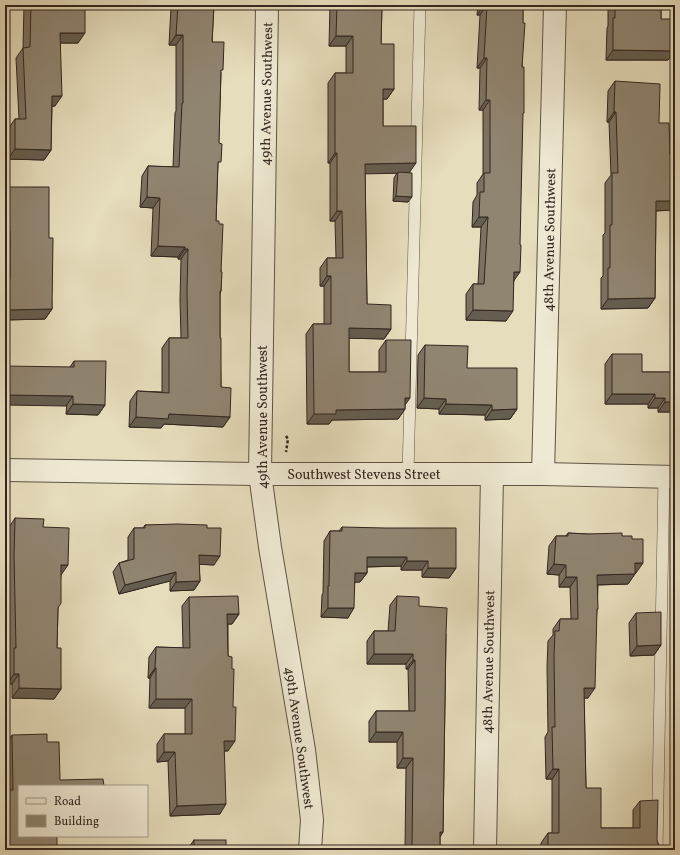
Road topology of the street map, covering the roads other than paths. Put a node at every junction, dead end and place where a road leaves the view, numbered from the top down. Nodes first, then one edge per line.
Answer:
1 (267, 5) edge
2 (420, 5) edge
3 (555, 5) edge
4 (5, 470) edge
5 (260, 474) junction
6 (408, 474) junction
7 (492, 474) junction
8 (543, 474) junction
9 (669, 476) edge
10 (310, 850) edge
11 (485, 850) edge
12 (658, 850) edge

1 - 5 street, 49th Avenue Southwest
2 - 6 lane
3 - 8 street, 48th Avenue Southwest
4 - 5 street, Southwest Stevens Street
5 - 6 street, Southwest Stevens Street
5 - 10 street, 49th Avenue Southwest
6 - 7 street, Southwest Stevens Street
7 - 8 street, Southwest Stevens Street
7 - 11 street, 48th Avenue Southwest
8 - 9 street, Southwest Stevens Street
9 - 12 lane

